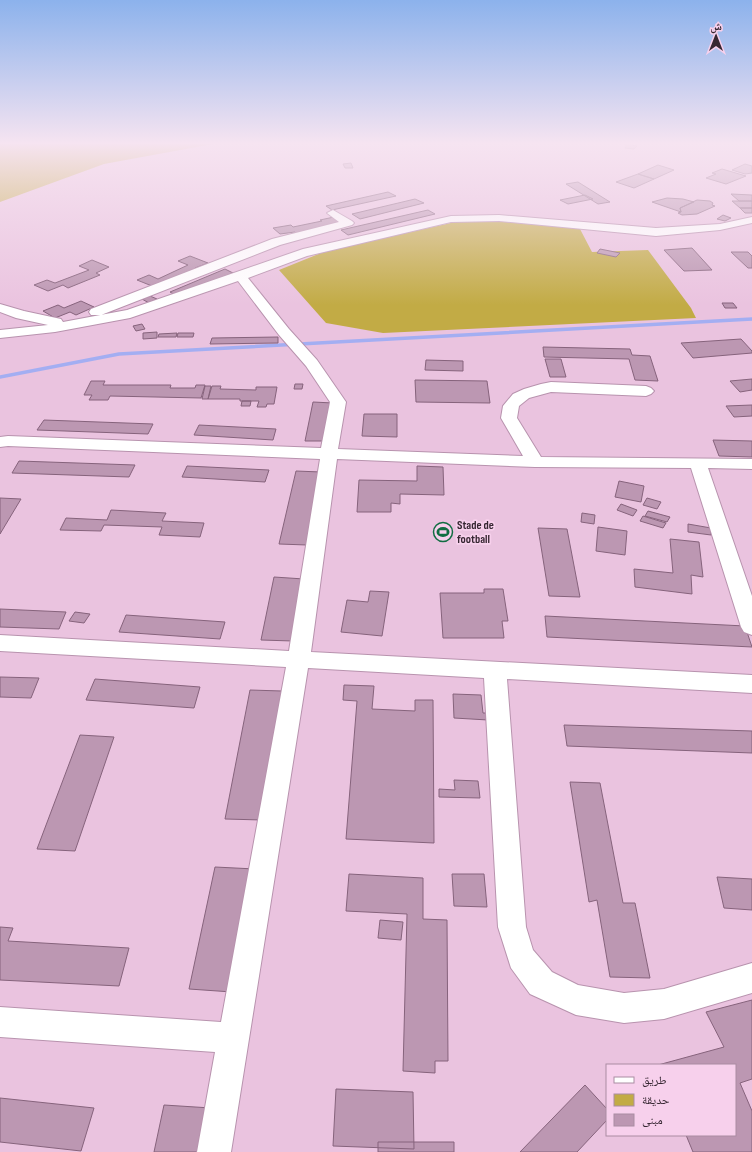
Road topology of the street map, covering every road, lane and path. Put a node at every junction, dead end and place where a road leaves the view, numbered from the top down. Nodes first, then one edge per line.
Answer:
1 (333, 213) dead end
2 (752, 220) edge
3 (240, 276) junction
4 (0, 308) edge
5 (21, 315) junction
6 (0, 318) edge
7 (61, 326) junction
8 (0, 334) edge
9 (646, 391) dead end
10 (0, 442) edge
11 (329, 453) junction
12 (535, 462) junction
13 (698, 463) junction
14 (752, 464) edge
15 (752, 627) edge
16 (0, 643) edge
17 (299, 658) junction
18 (495, 669) junction
19 (752, 684) edge
20 (752, 978) edge
21 (0, 1022) edge
22 (234, 1038) junction
23 (214, 1152) edge

1 - 7 street
2 - 3 street
3 - 7 street
3 - 11 street
4 - 5 street
5 - 6 street
5 - 7 street
7 - 8 street
9 - 12 street
10 - 11 street
11 - 12 street
11 - 17 street
12 - 13 street
13 - 14 street
13 - 15 street
16 - 17 street
17 - 18 street
17 - 22 street
18 - 19 street
18 - 20 street
21 - 22 street
22 - 23 street

